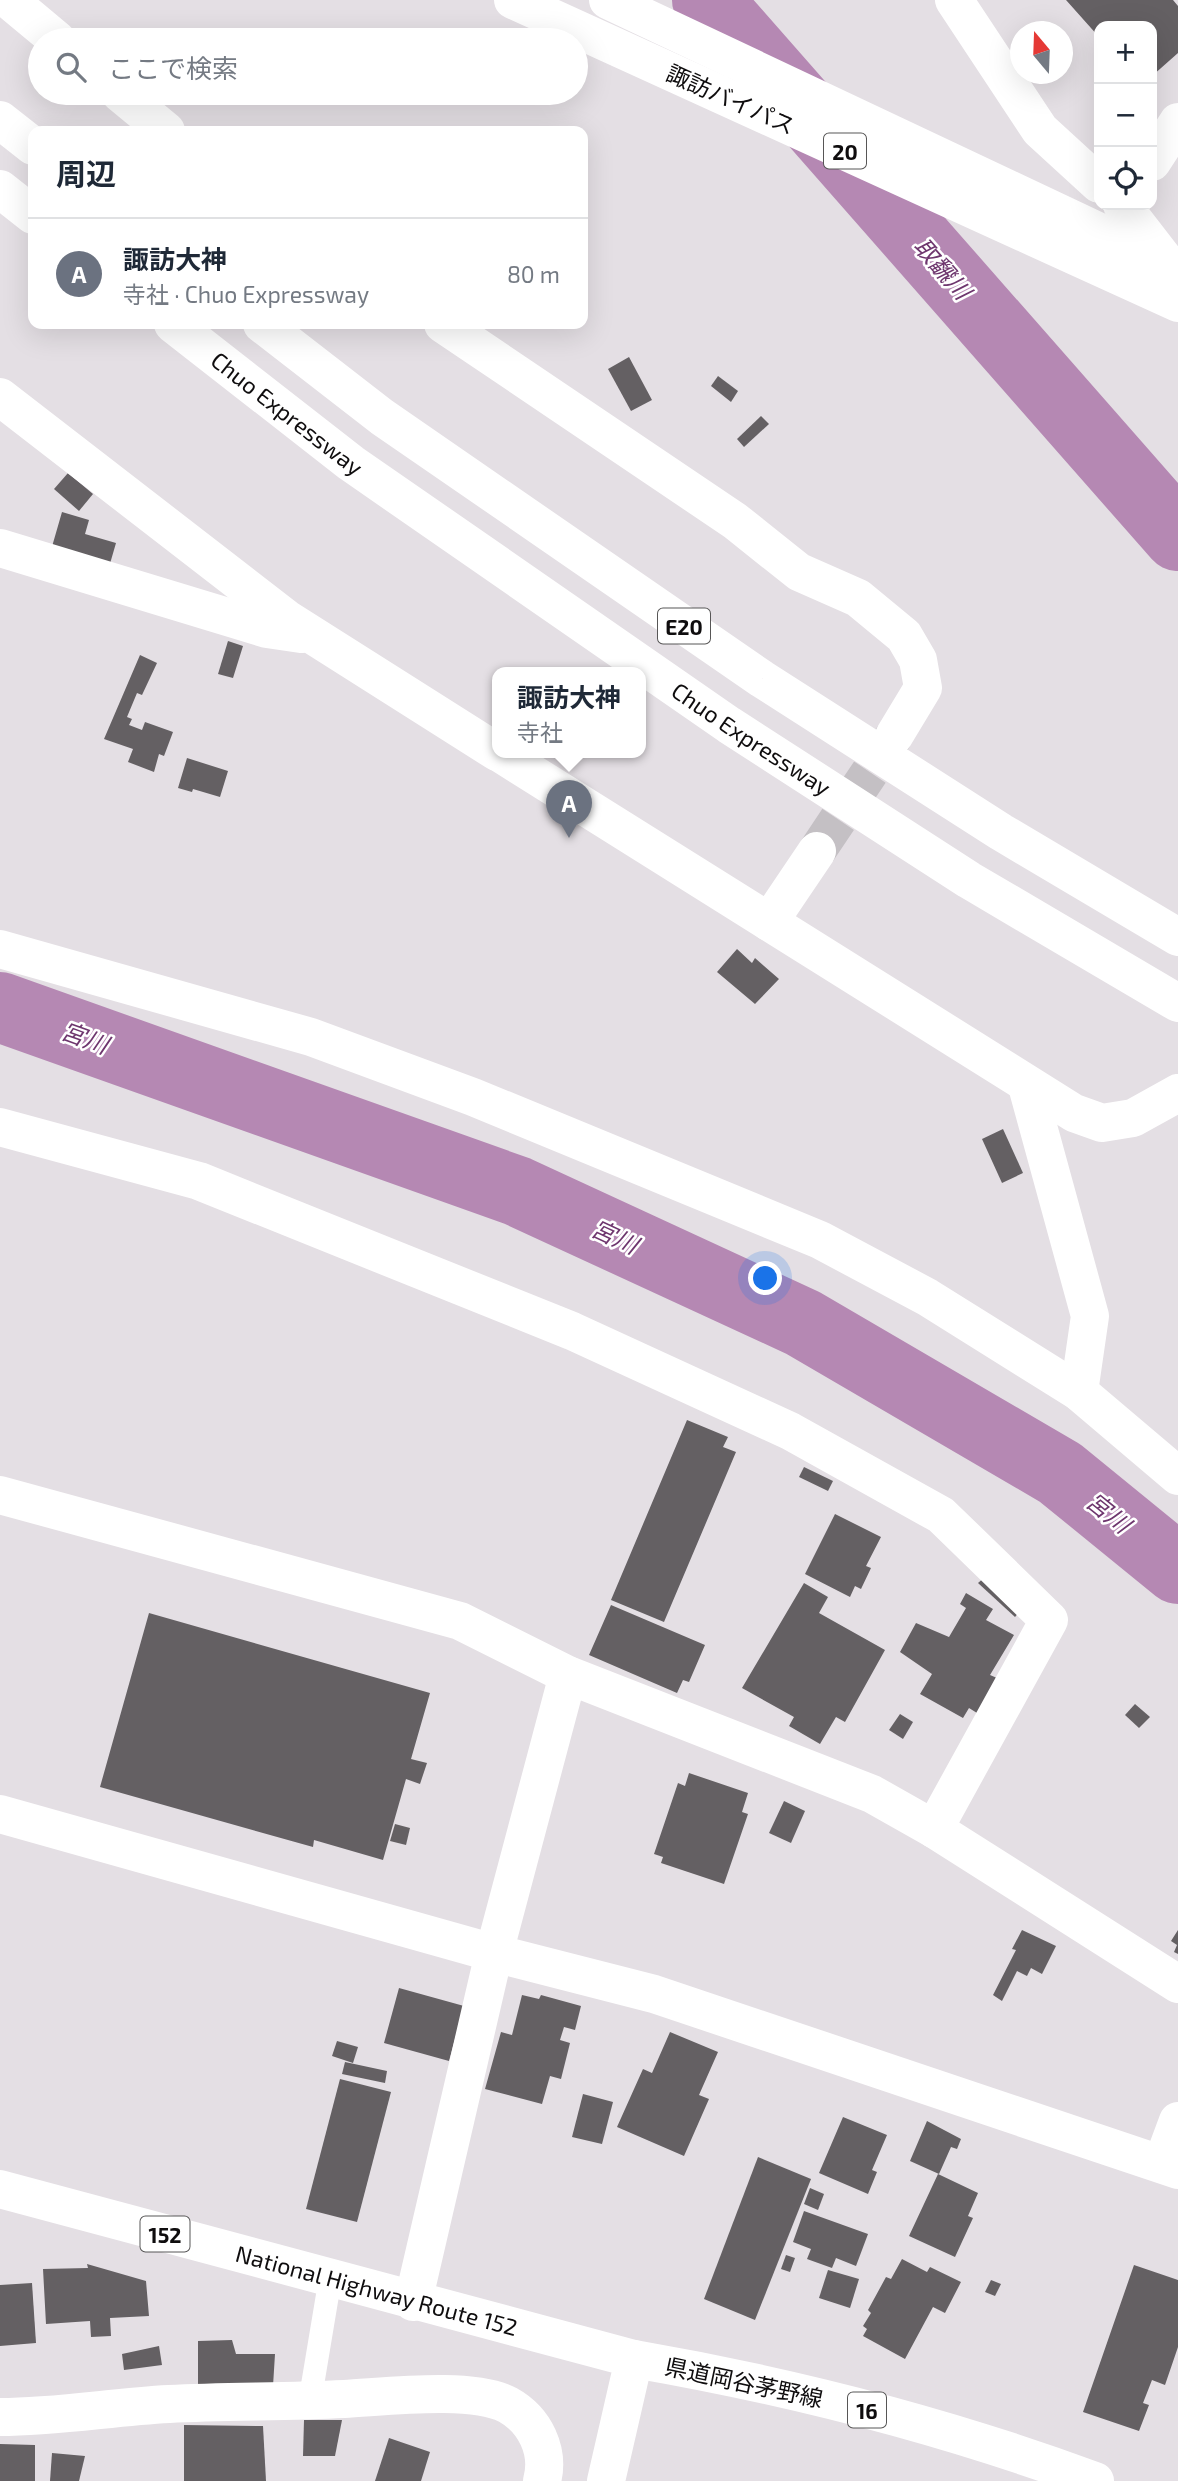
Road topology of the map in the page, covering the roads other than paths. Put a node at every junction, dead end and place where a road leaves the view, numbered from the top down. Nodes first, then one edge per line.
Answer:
1 (9, 0) edge
2 (513, 0) edge
3 (608, 0) edge
4 (954, 0) edge
5 (43, 28) edge
6 (574, 28) edge
7 (588, 34) edge
8 (135, 105) edge
9 (0, 120) edge
10 (1178, 122) edge
11 (160, 126) edge
12 (28, 142) edge
13 (1157, 154) edge
14 (1094, 179) edge
15 (0, 189) edge
16 (1127, 210) edge
17 (28, 211) edge
18 (1178, 269) edge
19 (1178, 277) edge
20 (1178, 303) edge
21 (179, 329) edge
22 (268, 329) edge
23 (450, 329) edge
24 (0, 397) edge
25 (0, 548) edge
26 (312, 636) junction
27 (645, 667) edge
28 (646, 667) edge
29 (894, 736) tunnel mouth
30 (492, 748) edge
31 (508, 758) edge
32 (817, 850) tunnel mouth
33 (769, 922) junction
34 (1178, 937) edge
35 (0, 949) edge
36 (1178, 1003) edge
37 (1027, 1086) junction
38 (1178, 1093) edge
39 (0, 1126) edge
40 (1079, 1392) junction
41 (1178, 1476) edge
42 (0, 1495) edge
43 (568, 1675) junction
44 (0, 1814) edge
45 (934, 1829) junction
46 (494, 1953) junction
47 (1178, 1984) edge
48 (1178, 2121) edge
49 (1170, 2167) edge
50 (0, 2189) edge
51 (330, 2280) junction
52 (413, 2302) junction
53 (634, 2359) junction
54 (310, 2400) junction
55 (0, 2417) edge
56 (542, 2481) edge
57 (606, 2481) edge
58 (1095, 2481) edge

1 - 5 main road
2 - 6 main road, 諏訪バイパス / 20
3 - 18 main road, 諏訪バイパス / 20
4 - 14 main road
7 - 20 main road, 諏訪バイパス / 20
8 - 11 main road
9 - 12 main road
10 - 13 main road
15 - 17 main road
16 - 19 main road
21 - 27 main road, Chuo Expressway / E20
22 - 34 main road, E20
23 - 29 main road
24 - 26 main road
25 - 26 main road
26 - 30 main road
28 - 36 main road, Chuo Expressway / E20
31 - 33 main road
32 - 33 main road
33 - 37 main road
35 - 40 main road
37 - 38 main road
37 - 40 main road
39 - 45 main road
40 - 41 main road
42 - 43 main road
43 - 45 main road
43 - 46 main road
44 - 46 main road
45 - 47 main road
46 - 49 main road
46 - 52 main road
48 - 49 main road
50 - 51 main road, National Highway Route 152 / 152
51 - 52 main road, National Highway Route 152 / 152
51 - 54 lane
52 - 53 main road, National Highway Route 152 / 152
53 - 57 main road
53 - 58 main road, 県道岡谷茅野線 / 16
54 - 55 main road
54 - 56 main road

